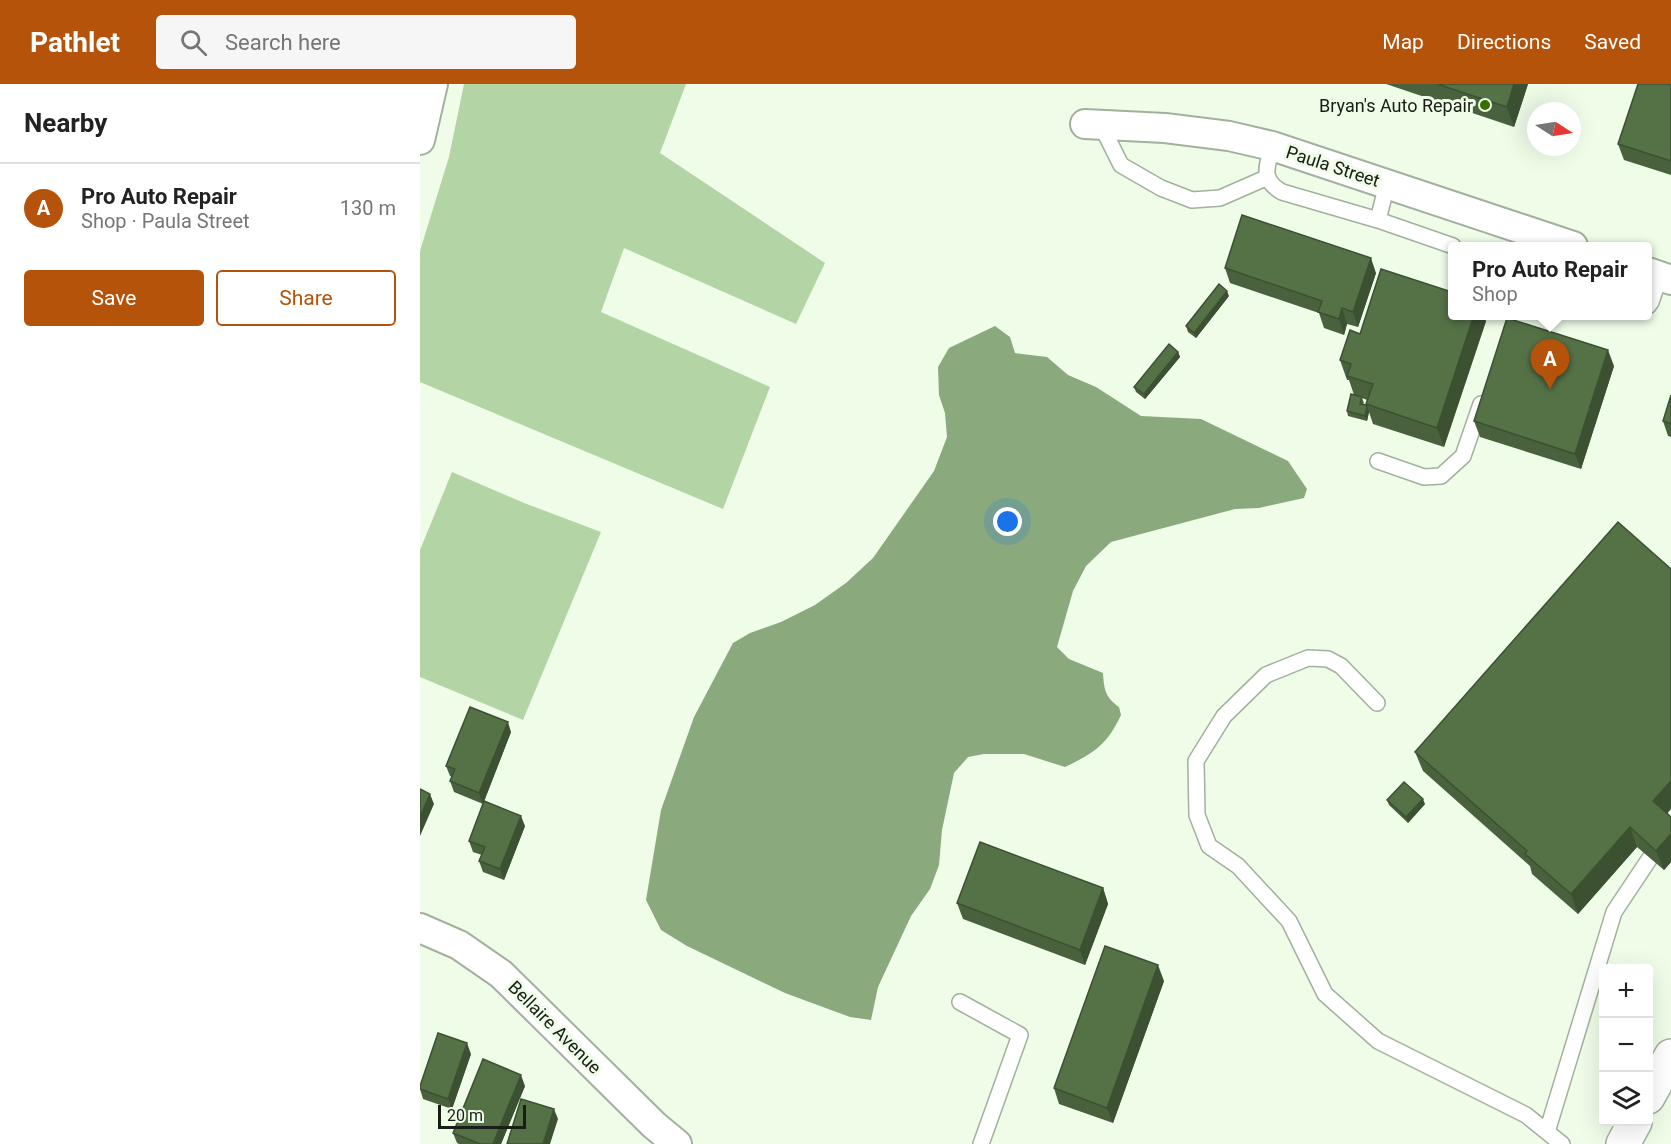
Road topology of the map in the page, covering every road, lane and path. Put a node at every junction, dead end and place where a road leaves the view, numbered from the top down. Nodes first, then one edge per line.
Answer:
1 (433, 84) edge
2 (1093, 124) joint
3 (420, 140) edge
4 (1272, 147) junction
5 (1268, 177) junction
6 (1387, 184) junction
7 (1378, 220) junction
8 (1538, 241) edge
9 (1448, 244) edge
10 (1659, 276) edge
11 (1652, 299) edge
12 (1485, 391) edge
13 (1378, 461) dead end
14 (1377, 703) dead end
15 (1650, 858) edge
16 (420, 928) edge
17 (960, 1002) dead end
18 (1671, 1056) edge
19 (1653, 1088) edge
20 (1633, 1126) edge
21 (1547, 1132) junction
22 (676, 1144) edge
23 (981, 1144) edge
24 (1562, 1144) edge
25 (1623, 1144) edge

1 - 3 street
2 - 4 street, Paula Street
2 - 5 lane
4 - 5 lane
4 - 6 street, Paula Street
5 - 7 lane
6 - 7 lane
6 - 8 street, Paula Street
7 - 9 lane
10 - 11 lane
12 - 13 lane
14 - 21 lane
15 - 21 lane
16 - 22 street, Bellaire Avenue
17 - 23 lane
18 - 19 street
20 - 25 street
21 - 24 lane

